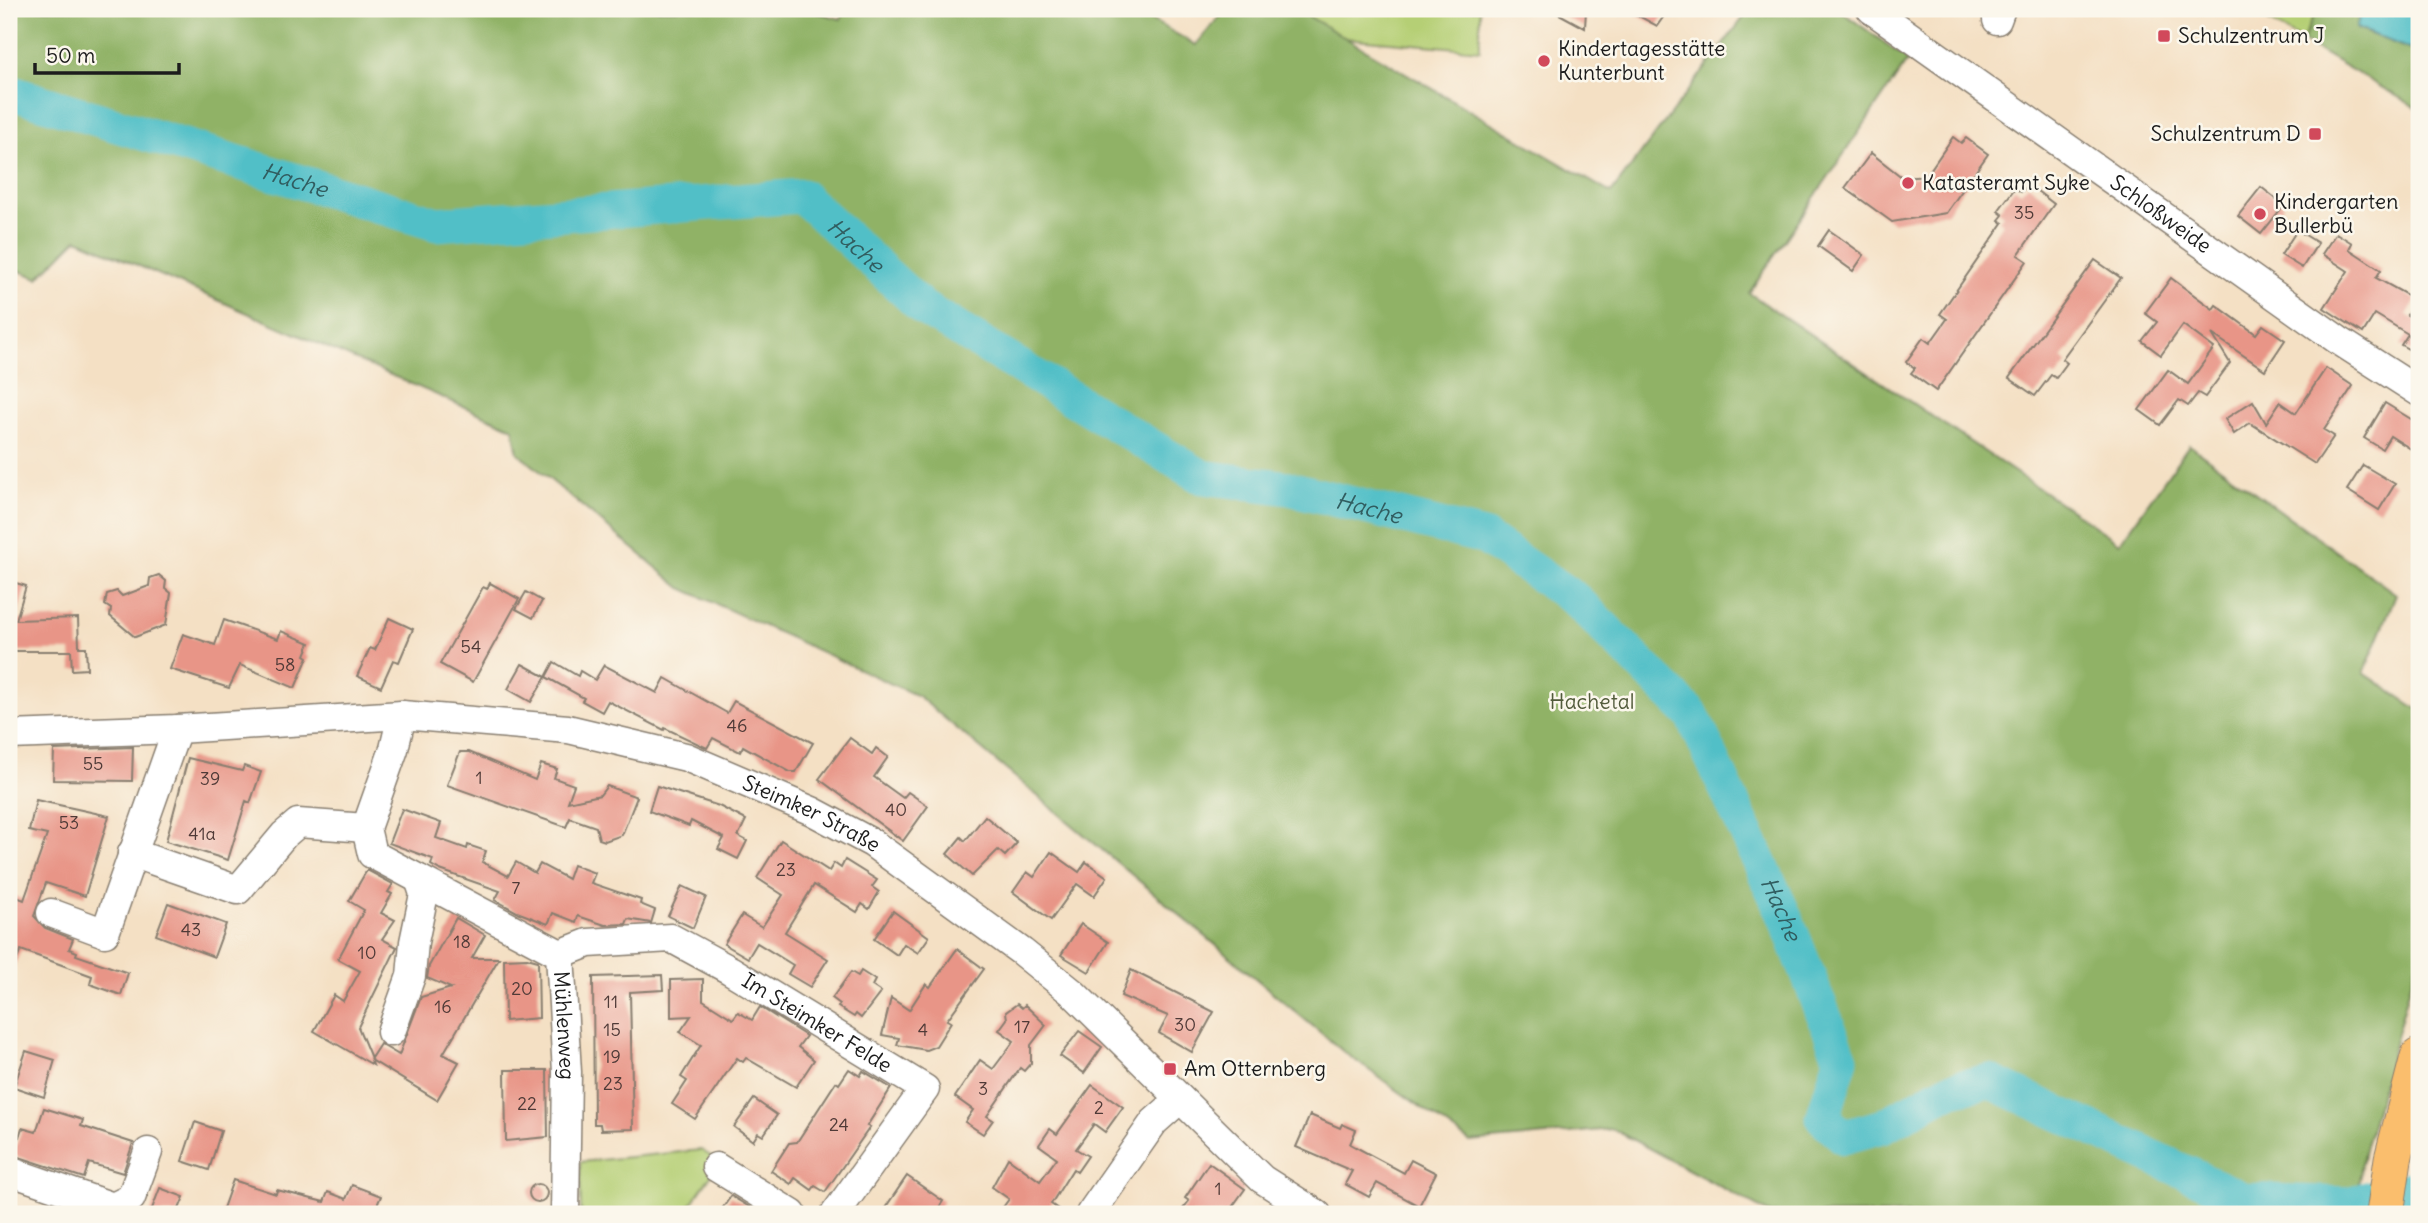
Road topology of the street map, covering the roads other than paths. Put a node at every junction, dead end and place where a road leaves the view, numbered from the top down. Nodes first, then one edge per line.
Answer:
1 (1871, 9) edge
2 (2419, 392) edge
3 (402, 715) junction
4 (177, 729) junction
5 (9, 735) edge
6 (366, 828) junction
7 (132, 853) junction
8 (419, 879) junction
9 (51, 913) dead end
10 (560, 954) junction
11 (391, 1032) dead end
12 (2419, 1057) edge
13 (1180, 1099) junction
14 (148, 1152) dead end
15 (716, 1167) dead end
16 (9, 1171) edge
17 (2385, 1213) edge
18 (565, 1214) edge
19 (792, 1214) edge
20 (835, 1214) edge
21 (1090, 1214) edge
22 (1317, 1214) edge

1 - 2 street, Schloßweide
3 - 4 street, Steimker Straße
3 - 6 street
3 - 13 street, Steimker Straße
4 - 5 street, Steimker Straße
4 - 7 street
6 - 7 street
6 - 8 street, Mühlenweg
7 - 9 street
8 - 10 street, Mühlenweg
8 - 11 street
10 - 18 street, Mühlenweg
10 - 20 street, Im Steimker Felde
12 - 17 main road
13 - 21 street
13 - 22 street, Steimker Straße
14 - 16 street
15 - 19 street

